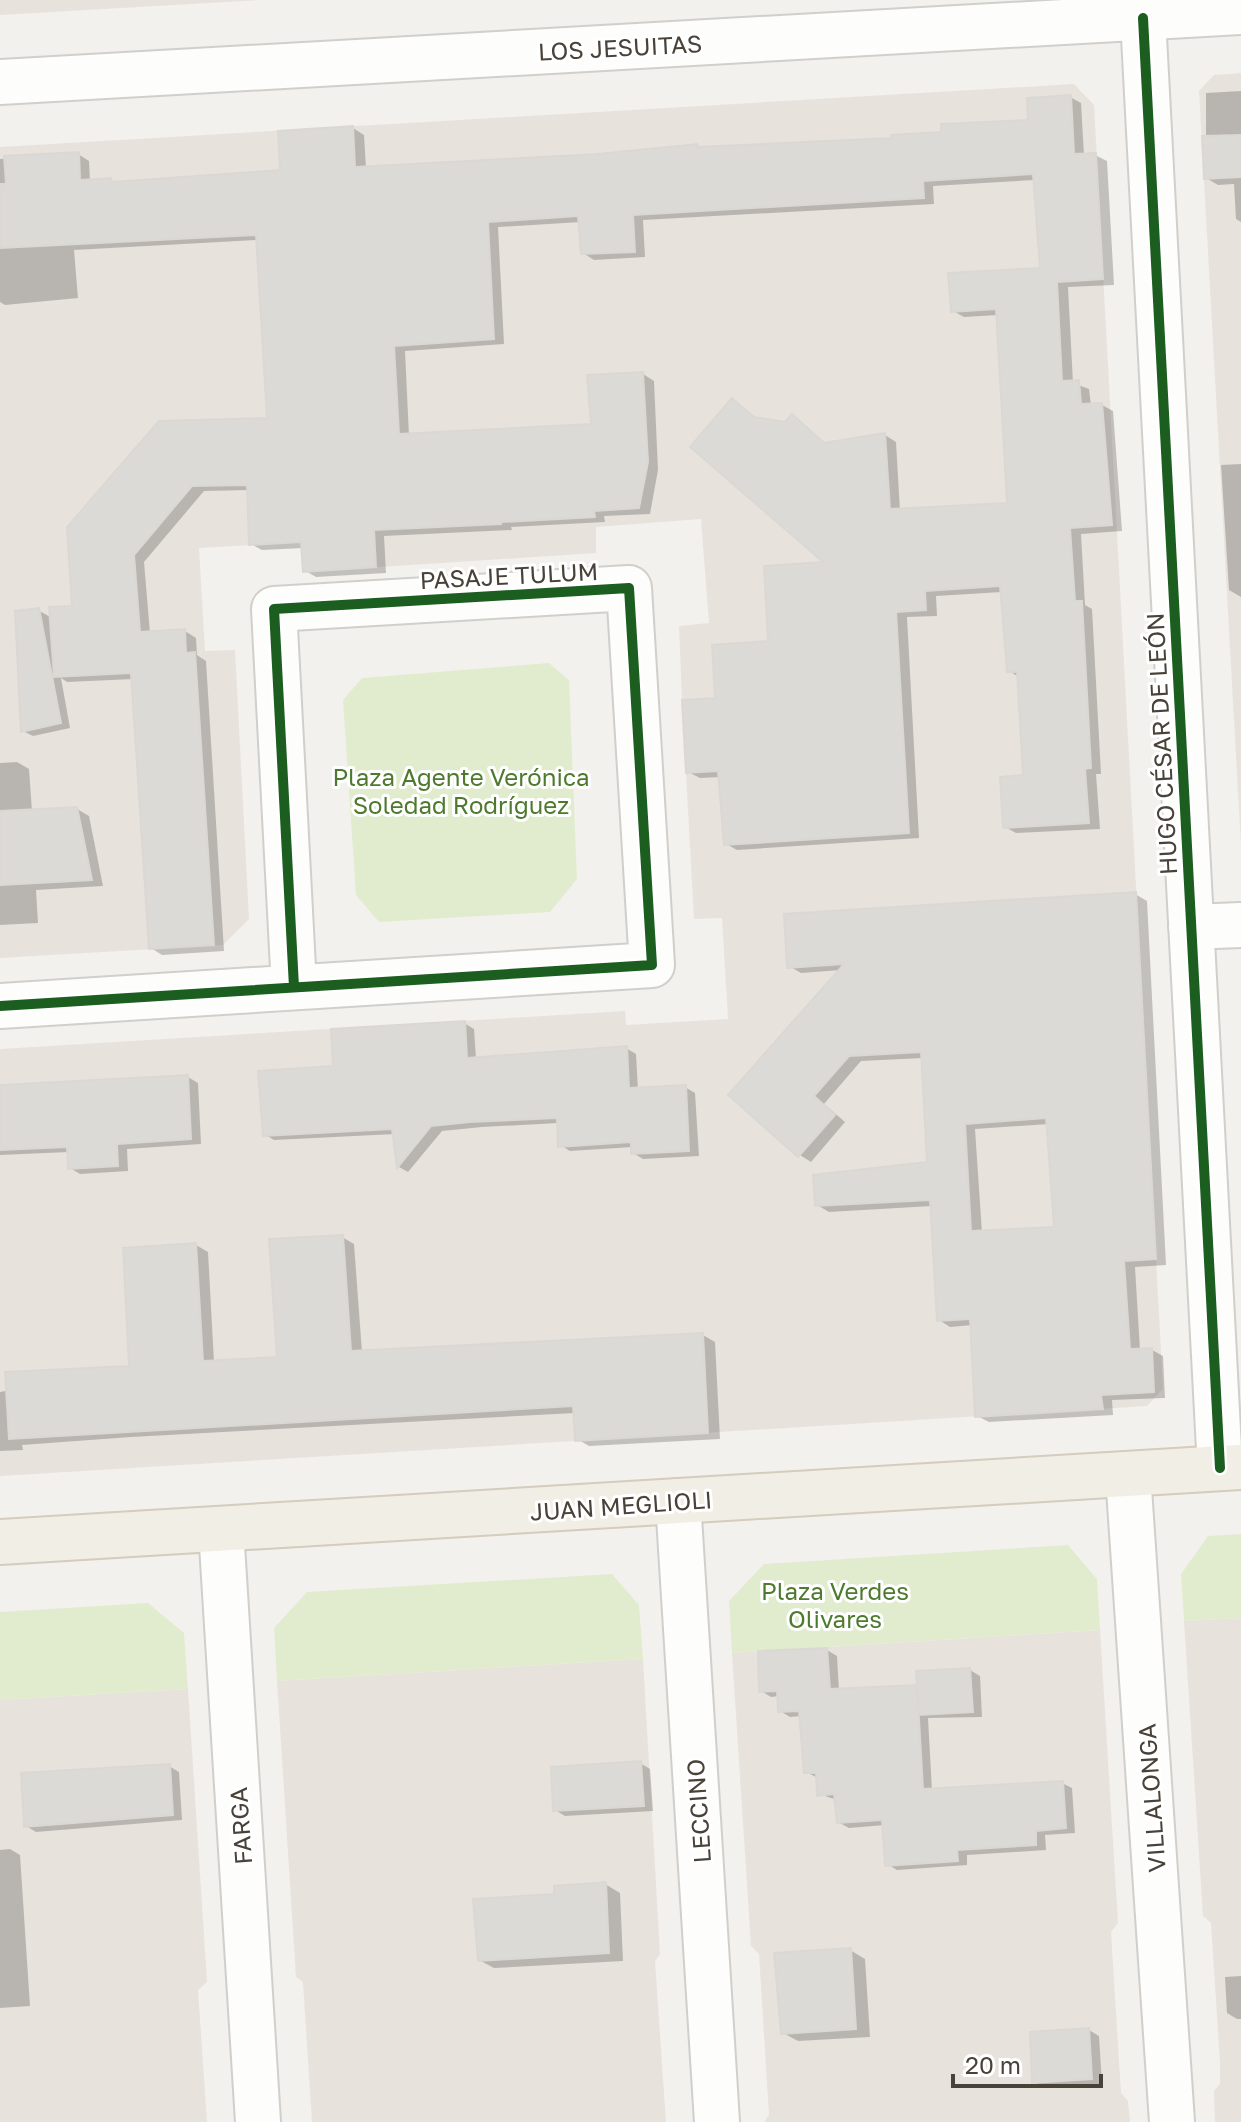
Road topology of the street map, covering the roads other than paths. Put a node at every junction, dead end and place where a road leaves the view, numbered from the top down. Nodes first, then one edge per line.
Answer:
1 (1241, 12) edge
2 (1143, 18) junction
3 (0, 82) edge
4 (1241, 925) edge
5 (1191, 927) junction
6 (294, 987) junction
7 (0, 1006) edge
8 (1230, 1468) edge
9 (1128, 1474) junction
10 (678, 1501) junction
11 (221, 1529) junction
12 (0, 1542) edge
13 (258, 2122) edge
14 (717, 2122) edge
15 (1172, 2122) edge

1 - 2 street, LOS JESUITAS
2 - 3 street, LOS JESUITAS
2 - 5 street, HUGO CÉSAR DE LEÓN
4 - 5 street
5 - 8 street, HUGO CÉSAR DE LEÓN
6 - 6 street, PASAJE TULUM
6 - 7 street, PASAJE TULUM
8 - 9 main road, JUAN MEGLIOLI
9 - 10 main road, JUAN MEGLIOLI
9 - 15 street, VILLALONGA
10 - 11 main road, JUAN MEGLIOLI
10 - 14 street, LECCINO
11 - 12 main road, JUAN MEGLIOLI
11 - 13 street, FARGA

